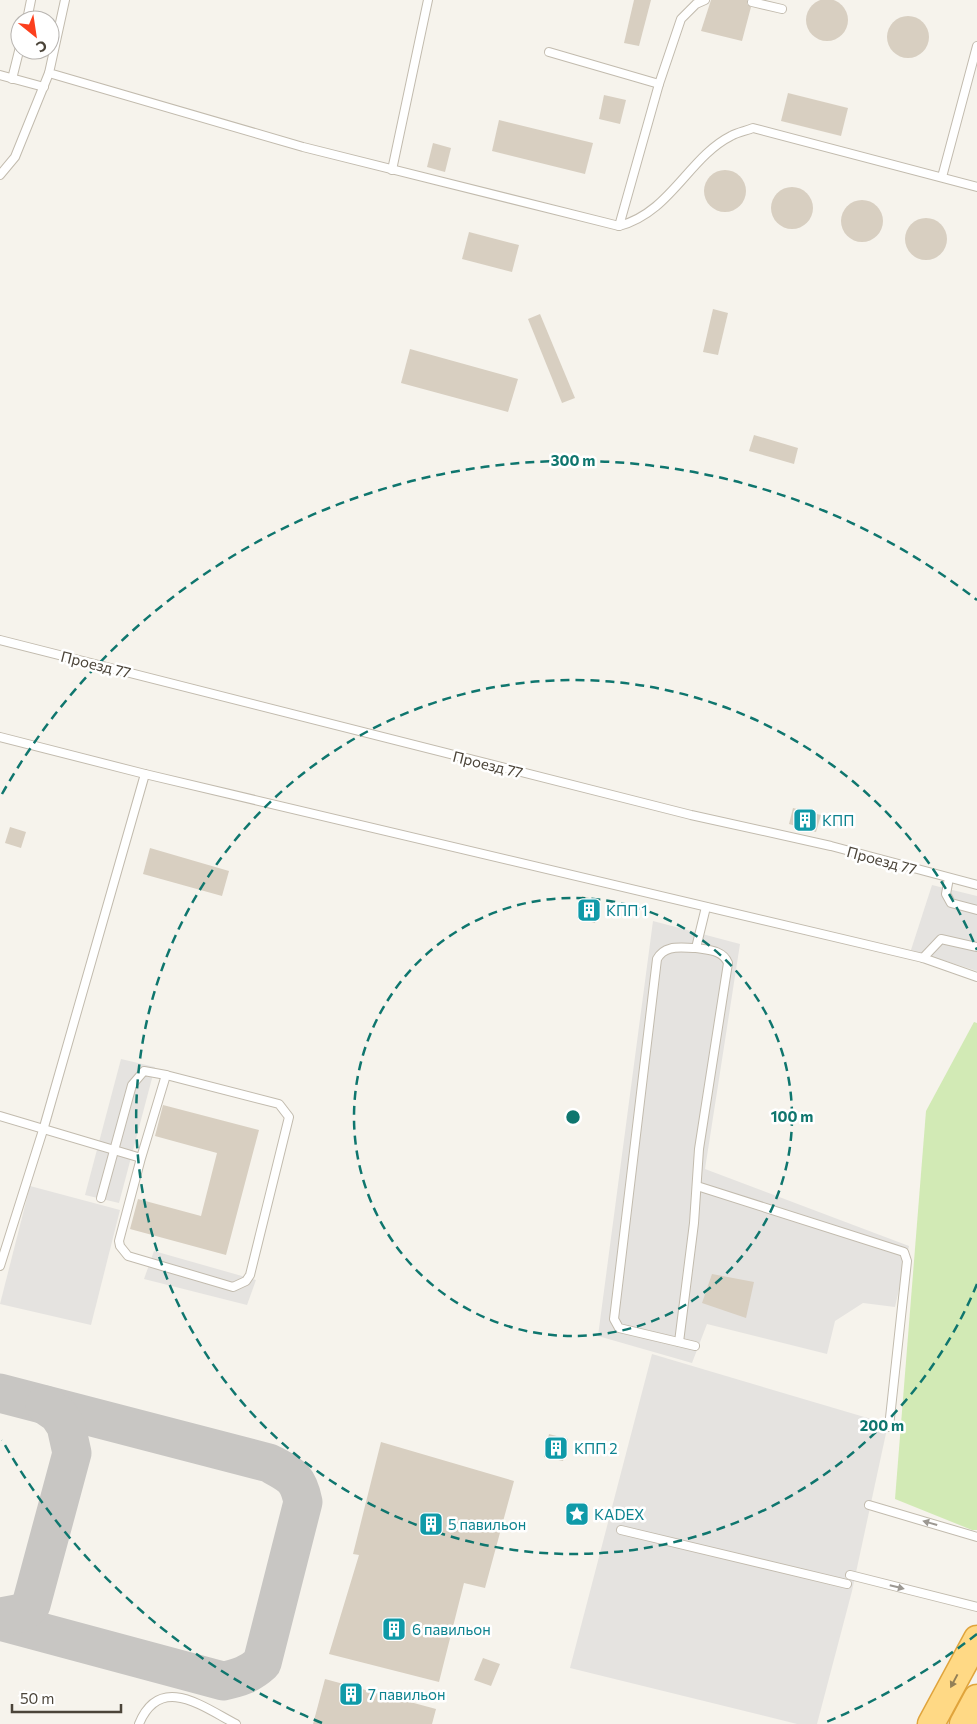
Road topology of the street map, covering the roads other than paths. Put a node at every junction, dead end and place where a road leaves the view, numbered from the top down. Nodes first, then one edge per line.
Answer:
1 (65, 0) edge
2 (428, 0) edge
3 (706, 0) edge
4 (752, 2) dead end
5 (782, 9) dead end
6 (977, 46) edge
7 (549, 52) dead end
8 (17, 60) edge
9 (49, 73) junction
10 (0, 75) edge
11 (12, 79) junction
12 (659, 84) junction
13 (44, 87) junction
14 (392, 170) junction
15 (0, 175) edge
16 (942, 177) junction
17 (977, 186) edge
18 (619, 226) junction
19 (0, 640) edge
20 (0, 737) edge
21 (145, 774) junction
22 (949, 878) junction
23 (977, 885) edge
24 (706, 907) junction
25 (977, 910) edge
26 (977, 947) edge
27 (696, 948) junction
28 (924, 958) junction
29 (977, 977) edge
30 (166, 1074) junction
31 (0, 1116) edge
32 (44, 1127) junction
33 (115, 1150) junction
34 (141, 1158) junction
35 (697, 1186) junction
36 (102, 1198) dead end
37 (0, 1266) edge
38 (679, 1342) junction
39 (695, 1346) dead end
40 (889, 1427) dead end
41 (869, 1506) dead end
42 (621, 1530) dead end
43 (977, 1537) edge
44 (850, 1575) dead end
45 (847, 1584) dead end
46 (977, 1607) edge
47 (977, 1639) edge
48 (977, 1698) edge
49 (139, 1724) edge
50 (236, 1724) edge
51 (931, 1724) edge
52 (963, 1724) edge

1 - 9 lane
2 - 14 lane
3 - 12 lane
4 - 5 lane
6 - 16 lane
7 - 12 lane
8 - 11 lane
9 - 13 lane
9 - 14 lane
10 - 11 lane
11 - 13 lane
12 - 18 lane
13 - 15 lane
14 - 18 lane
16 - 17 lane
16 - 18 lane
19 - 22 lane, Проезд 77
20 - 21 lane
21 - 24 lane
21 - 32 lane
22 - 23 lane, Проезд 77
22 - 25 lane
24 - 27 lane
24 - 28 lane
26 - 28 lane
27 - 35 lane
27 - 38 lane
28 - 29 lane
30 - 33 lane
30 - 34 lane
30 - 34 lane
31 - 32 lane
32 - 33 lane
32 - 37 lane
33 - 34 lane
33 - 36 lane
35 - 38 lane
35 - 40 lane
38 - 39 lane
43 -> 41 lane
42 - 45 lane
44 -> 46 lane
47 -> 51 highway
48 - 52 highway
49 - 50 lane

